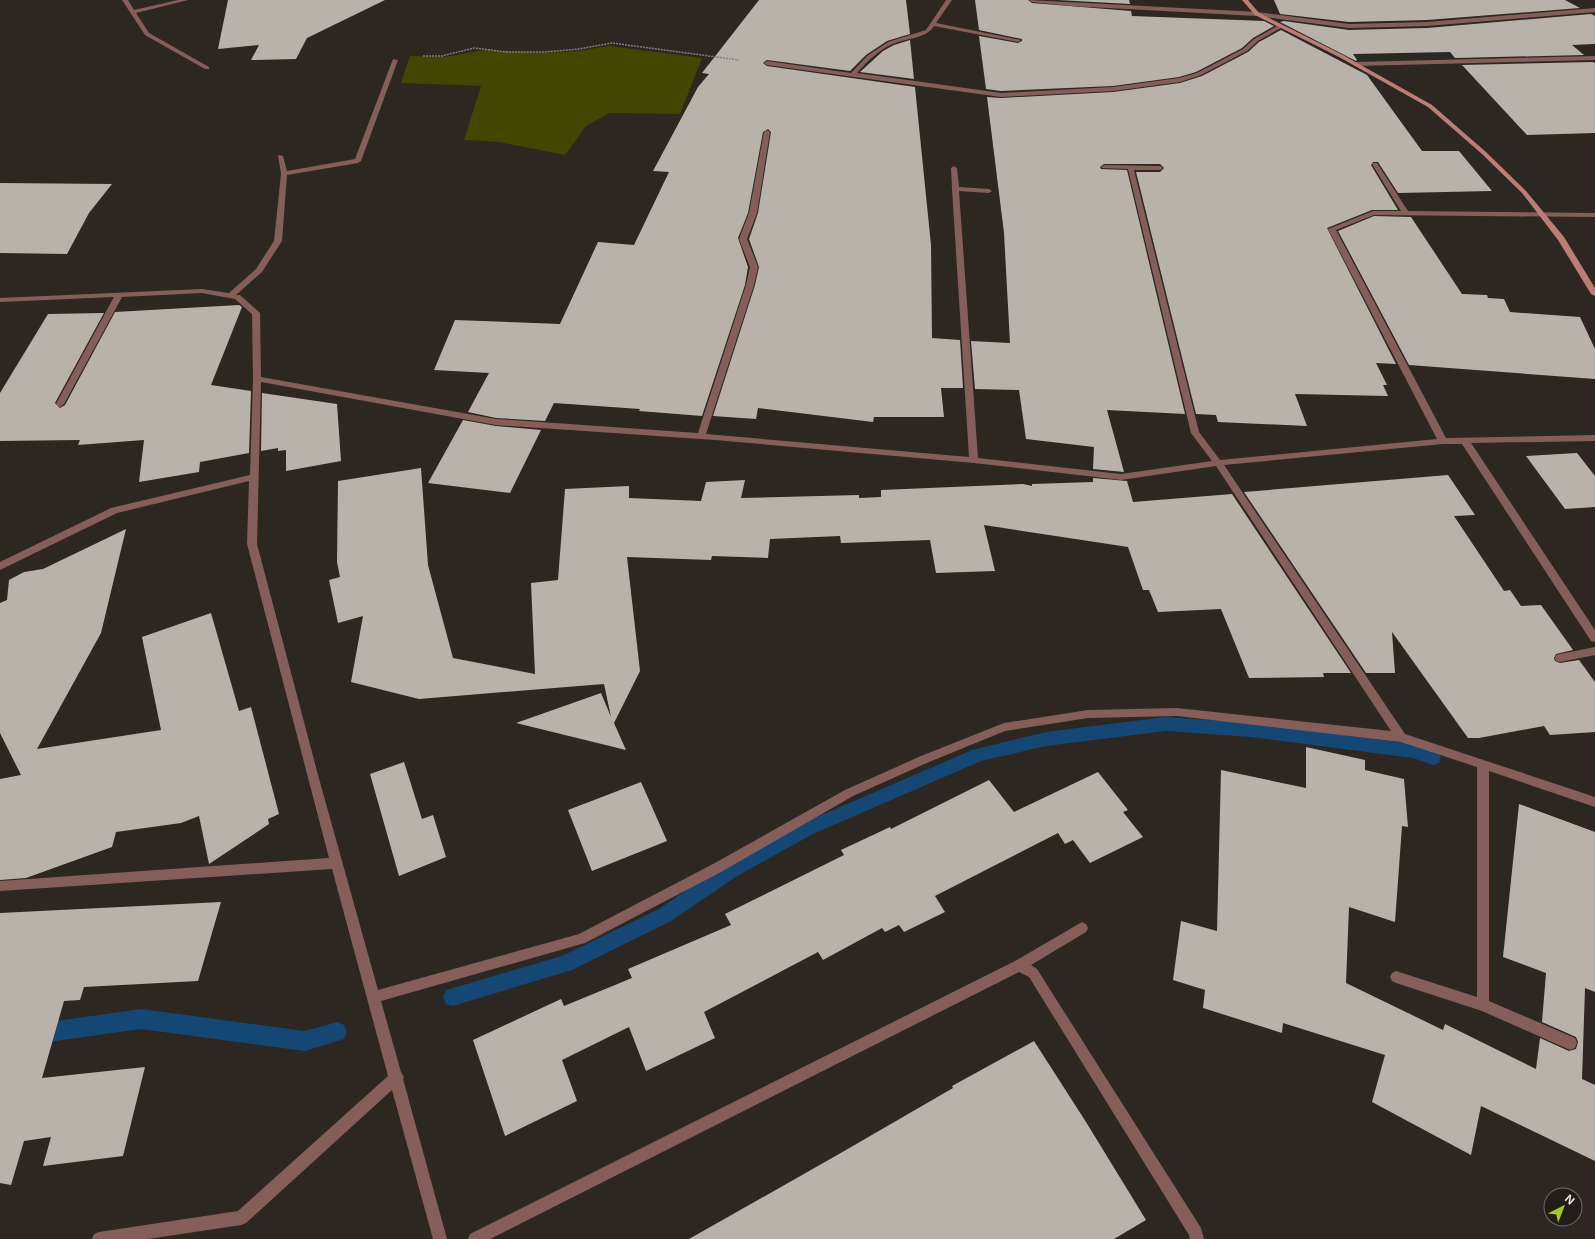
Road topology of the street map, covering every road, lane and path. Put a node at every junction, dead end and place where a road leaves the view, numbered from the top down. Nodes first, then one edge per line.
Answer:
1 (125, 0) edge
2 (185, 0) edge
3 (949, 0) edge
4 (1032, 0) edge
5 (1245, 0) edge
6 (1595, 10) edge
7 (133, 12) junction
8 (1257, 14) junction
9 (933, 24) junction
10 (1281, 26) junction
11 (1018, 40) dead end
12 (421, 56) dead end
13 (1595, 58) edge
14 (395, 60) dead end
15 (767, 64) joint
16 (1356, 64) junction
17 (207, 68) dead end
18 (852, 75) junction
19 (767, 132) dead end
20 (280, 156) dead end
21 (1375, 164) dead end
22 (1104, 167) dead end
23 (954, 168) dead end
24 (1160, 168) dead end
25 (1131, 169) junction
26 (284, 174) junction
27 (955, 189) junction
28 (990, 191) dead end
29 (1406, 213) junction
30 (1542, 214) junction
31 (1595, 215) edge
32 (1595, 294) edge
33 (119, 295) junction
34 (230, 296) junction
35 (0, 300) edge
36 (257, 379) junction
37 (60, 404) dead end
38 (702, 436) junction
39 (1595, 438) edge
40 (1464, 440) junction
41 (1444, 441) junction
42 (974, 460) junction
43 (1218, 463) junction
44 (254, 477) junction
45 (0, 566) edge
46 (1595, 638) edge
47 (1595, 651) edge
48 (1560, 658) dead end
49 (1402, 737) junction
50 (1482, 764) junction
51 (1595, 802) edge
52 (336, 863) junction
53 (0, 886) edge
54 (1082, 928) dead end
55 (1019, 966) junction
56 (1396, 977) dead end
57 (374, 997) junction
58 (1483, 1005) junction
59 (1570, 1043) dead end
60 (396, 1077) junction
61 (99, 1239) edge
62 (440, 1239) edge
63 (475, 1239) edge
64 (1197, 1239) edge

1 - 7 street
2 - 7 street
3 - 9 street
4 - 8 street
5 - 8 street
6 - 8 street
7 - 17 street
8 - 10 street
9 - 11 street
9 - 18 street
10 - 16 street
10 - 18 street
12 - 15 path
13 - 16 street
14 - 26 street
15 - 18 street
16 - 30 street
19 - 38 street
20 - 26 street
21 - 29 street
22 - 25 street
23 - 27 street
24 - 25 street
25 - 43 street
26 - 34 street
27 - 28 street
27 - 42 street
29 - 30 street
29 - 41 street
30 - 31 street
30 - 32 street
33 - 34 street
33 - 35 street
33 - 37 street
34 - 36 street
36 - 38 street
36 - 44 street
38 - 42 street
39 - 40 street
40 - 41 street
40 - 46 street
41 - 43 street
42 - 43 street
43 - 49 street
44 - 45 street
44 - 52 street
47 - 48 street
49 - 50 street
49 - 57 street
50 - 51 street
50 - 58 street
52 - 53 street
52 - 57 street
54 - 55 street
55 - 63 street
55 - 64 street
56 - 58 street
57 - 60 street
58 - 59 street
60 - 61 street
60 - 62 street

